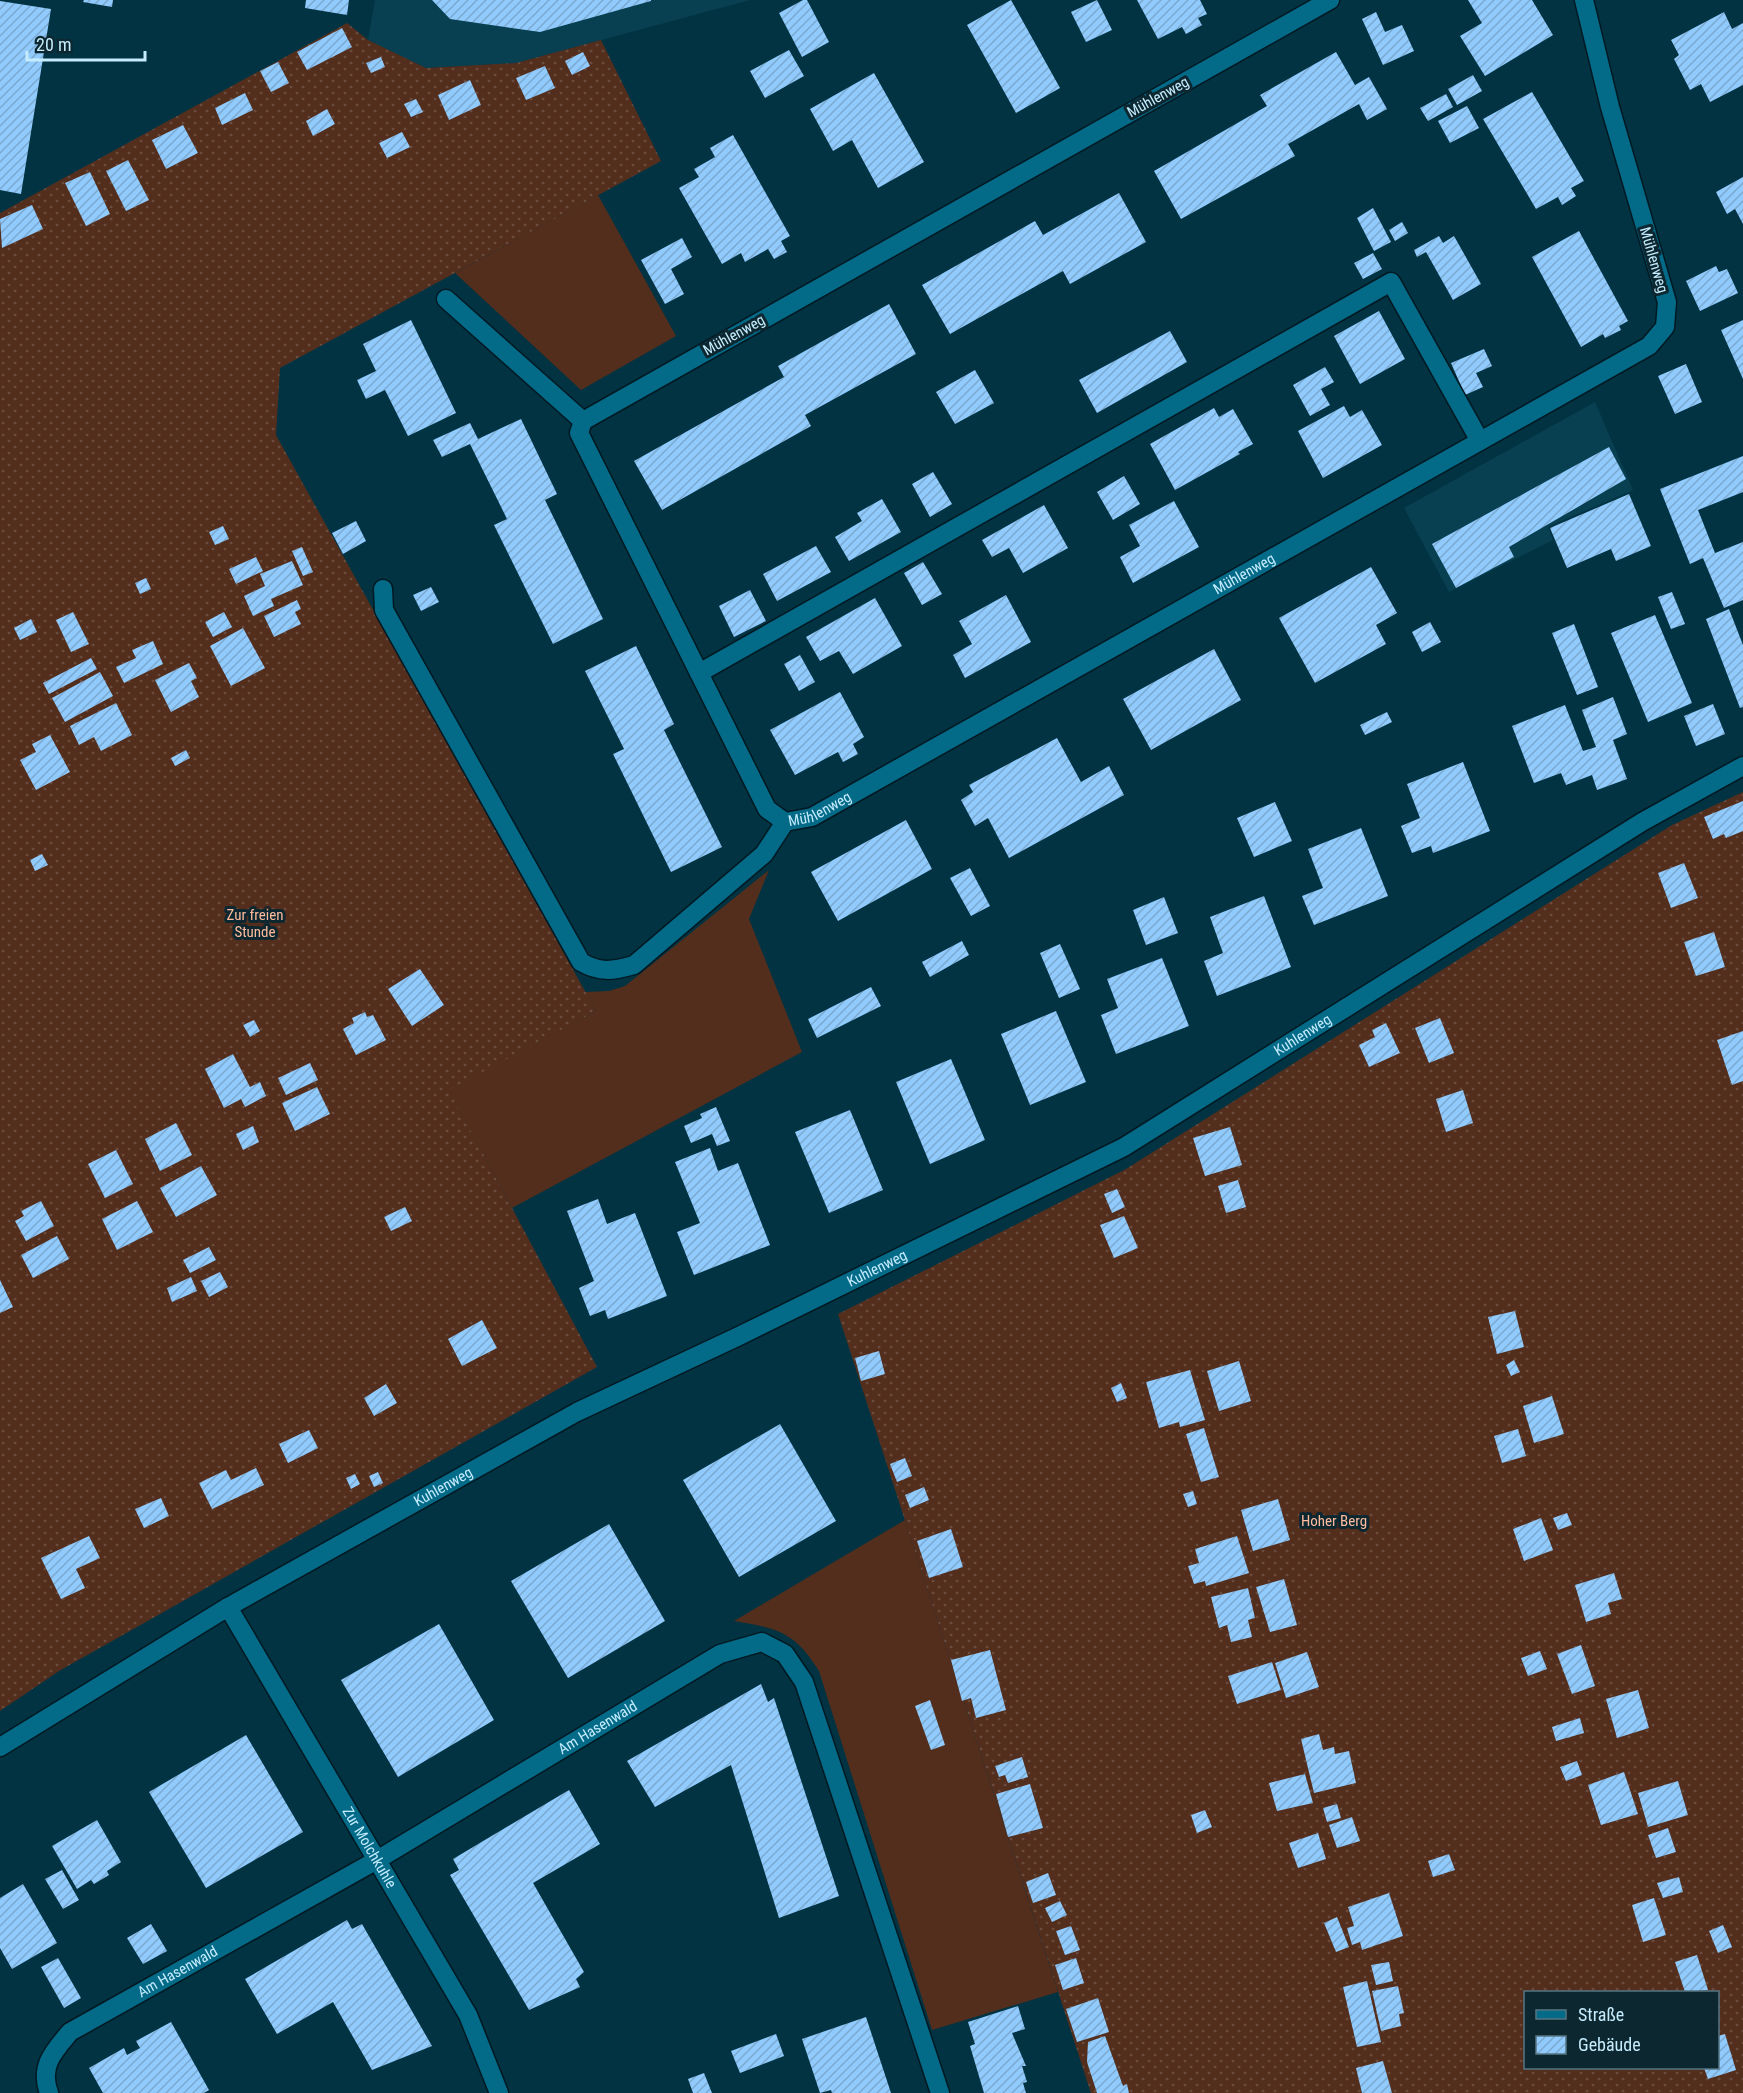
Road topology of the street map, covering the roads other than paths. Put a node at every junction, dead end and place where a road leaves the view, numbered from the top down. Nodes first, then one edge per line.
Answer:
1 (1330, 0) edge
2 (1584, 0) edge
3 (446, 299) dead end
4 (583, 421) junction
5 (1480, 441) junction
6 (383, 589) dead end
7 (699, 673) junction
8 (1743, 766) edge
9 (785, 822) junction
10 (228, 1607) junction
11 (0, 1747) edge
12 (377, 1860) junction
13 (49, 2093) edge
14 (499, 2093) edge
15 (940, 2093) edge

1 - 4 street, Mühlenweg
2 - 5 street, Mühlenweg
3 - 4 street
4 - 7 street, Mühlenweg
5 - 7 street
5 - 9 street, Mühlenweg
6 - 9 street
7 - 9 street, Mühlenweg
8 - 10 street, Kuhlenweg
10 - 11 street, Kuhlenweg
10 - 12 street, Zur Molchkuhle
12 - 13 street, Am Hasenwald
12 - 14 street, Zur Molchkuhle
12 - 15 street, Am Hasenwald

